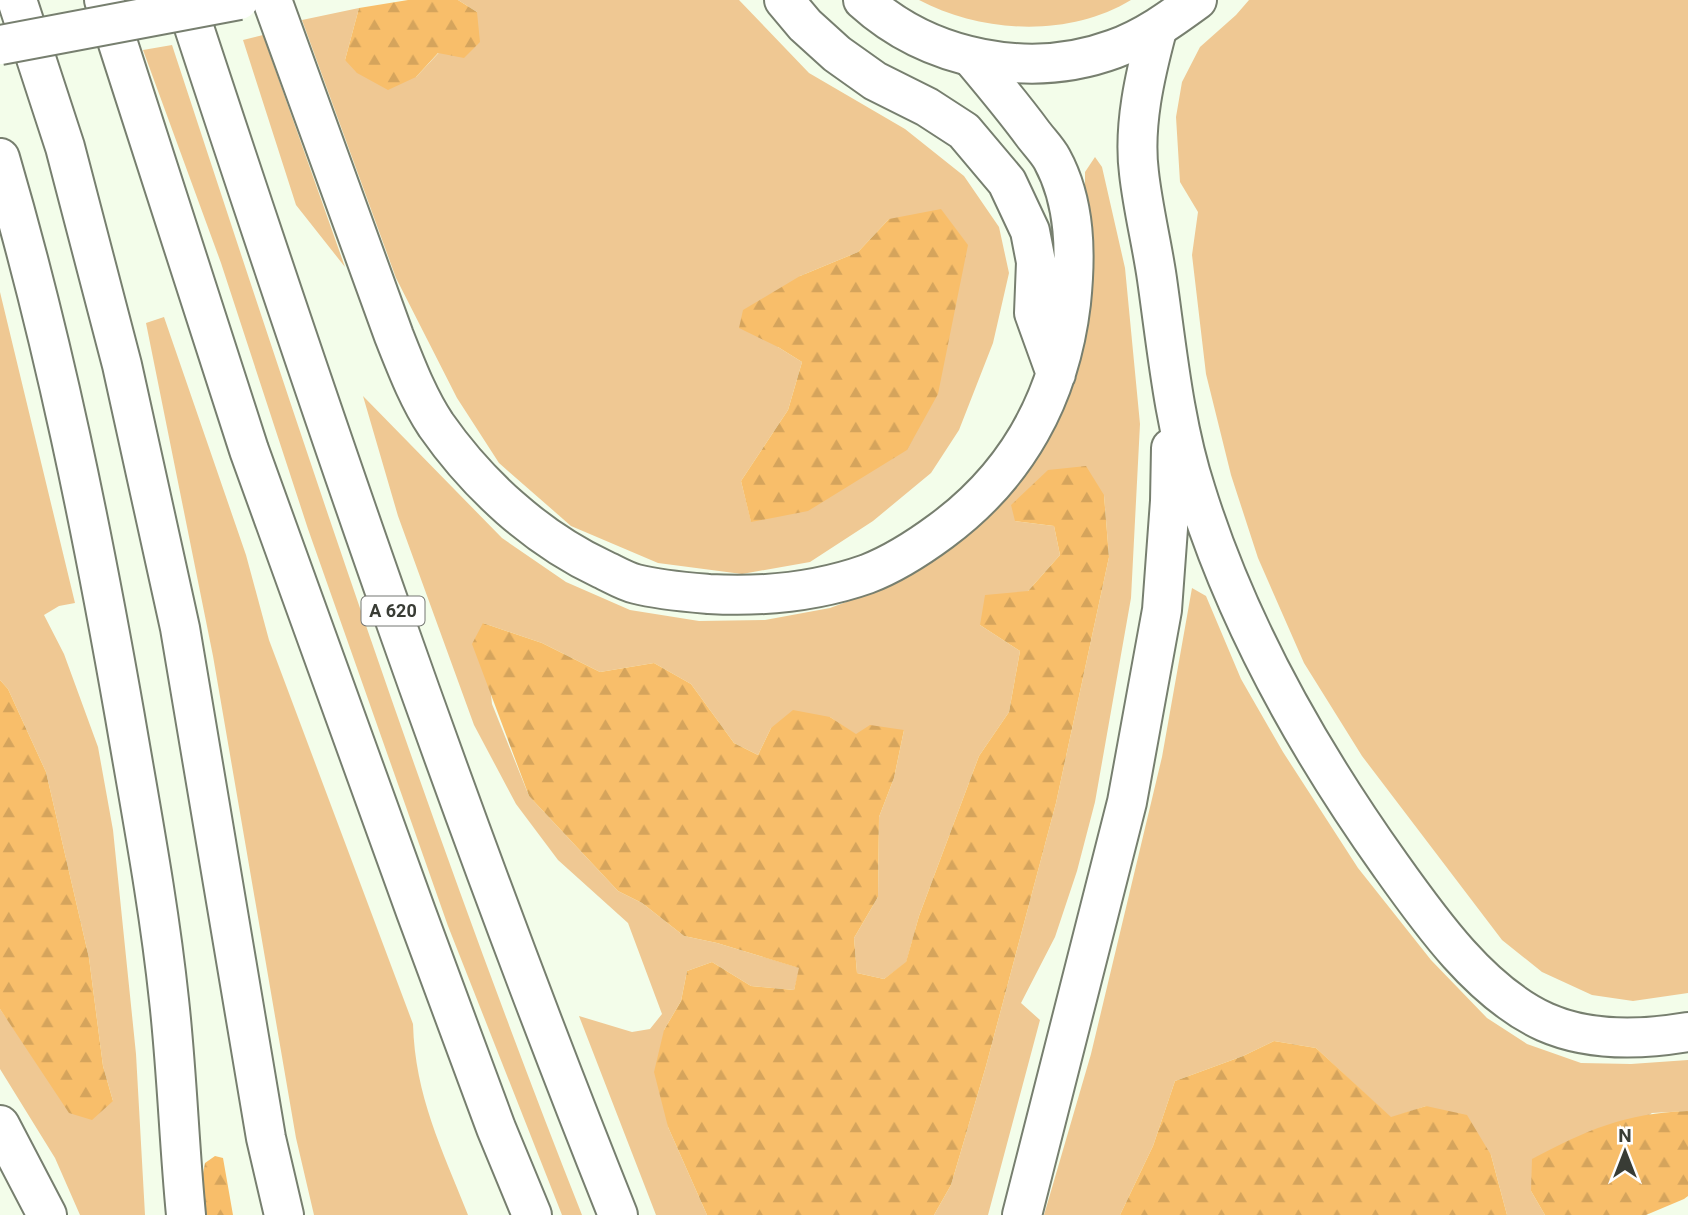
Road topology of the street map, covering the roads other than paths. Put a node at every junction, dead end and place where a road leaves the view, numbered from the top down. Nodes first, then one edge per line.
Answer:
1 (17, 0) edge
2 (104, 0) edge
3 (185, 0) edge
4 (239, 0) edge
5 (272, 0) edge
6 (784, 0) edge
7 (863, 0) edge
8 (1197, 0) edge
9 (1157, 30) junction
10 (0, 45) edge
11 (972, 58) junction
12 (0, 158) edge
13 (1056, 374) junction
14 (1172, 387) junction
15 (1688, 1032) edge
16 (0, 1125) edge
17 (47, 1215) edge
18 (186, 1215) edge
19 (284, 1215) edge
20 (532, 1215) edge
21 (618, 1215) edge
22 (1022, 1215) edge

1 - 19 highway
2 - 20 highway
3 - 21 highway, A 620
4 - 10 highway, bridge
5 - 13 highway
6 - 13 highway
7 - 11 highway
8 - 9 highway
9 - 11 highway
9 - 14 highway
11 - 13 highway
12 - 18 highway
14 - 15 highway
14 - 22 highway
16 - 17 highway

